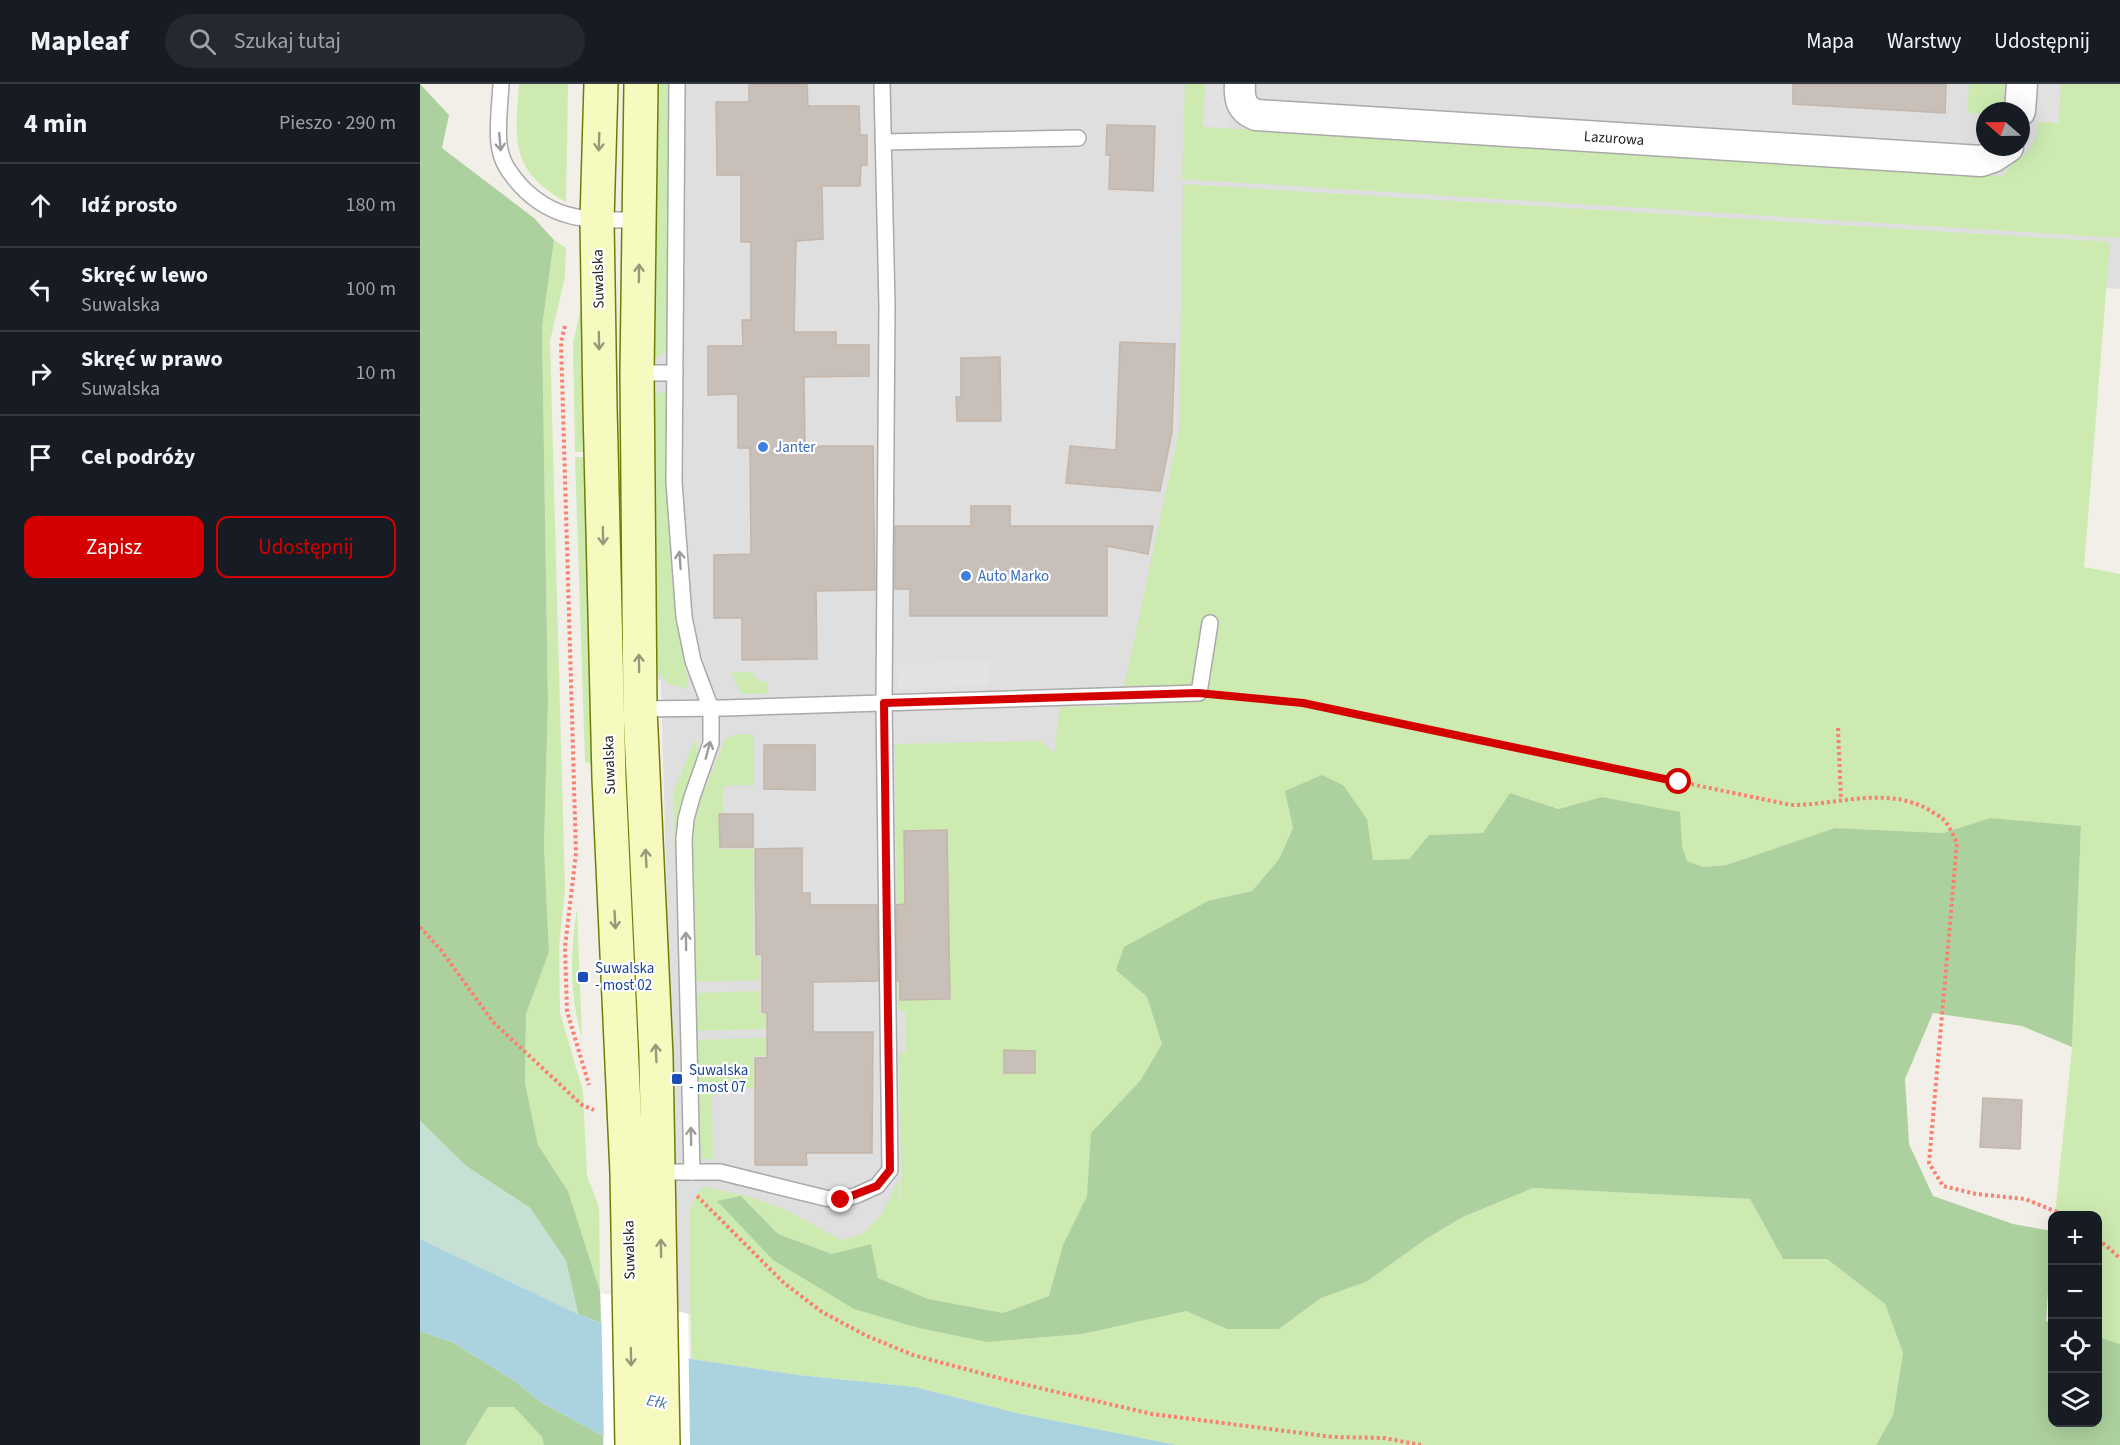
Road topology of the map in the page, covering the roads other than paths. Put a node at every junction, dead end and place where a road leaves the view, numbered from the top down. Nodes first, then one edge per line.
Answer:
1 (501, 84) edge
2 (602, 84) edge
3 (640, 84) edge
4 (677, 84) edge
5 (882, 84) edge
6 (1240, 84) edge
7 (2022, 84) edge
8 (2021, 102) edge
9 (1078, 138) dead end
10 (884, 142) junction
11 (1994, 156) edge
12 (597, 220) junction
13 (640, 220) junction
14 (637, 373) junction
15 (675, 373) junction
16 (1210, 624) dead end
17 (884, 703) junction
18 (640, 709) junction
19 (711, 709) junction
20 (607, 710) junction
21 (659, 1172) junction
22 (692, 1172) junction
23 (627, 1173) junction
24 (632, 1445) edge
25 (663, 1445) edge

1 -> 12 lane
2 -> 12 street, Suwalska
3 - 13 street
4 - 15 lane
5 - 10 lane
6 - 11 street, Lazurowa
7 - 8 street
9 - 10 lane
10 - 17 lane
12 - 13 lane
12 -> 20 street, Suwalska
14 -> 13 street
14 - 15 lane
18 -> 14 street
19 -> 15 lane
16 - 17 lane
17 - 19 lane
17 - 22 lane
18 - 19 lane
18 - 20 lane
21 -> 18 street
22 -> 19 lane
20 -> 23 street, Suwalska
21 - 22 lane
21 - 23 lane
25 -> 21 street
23 -> 24 street, Suwalska

